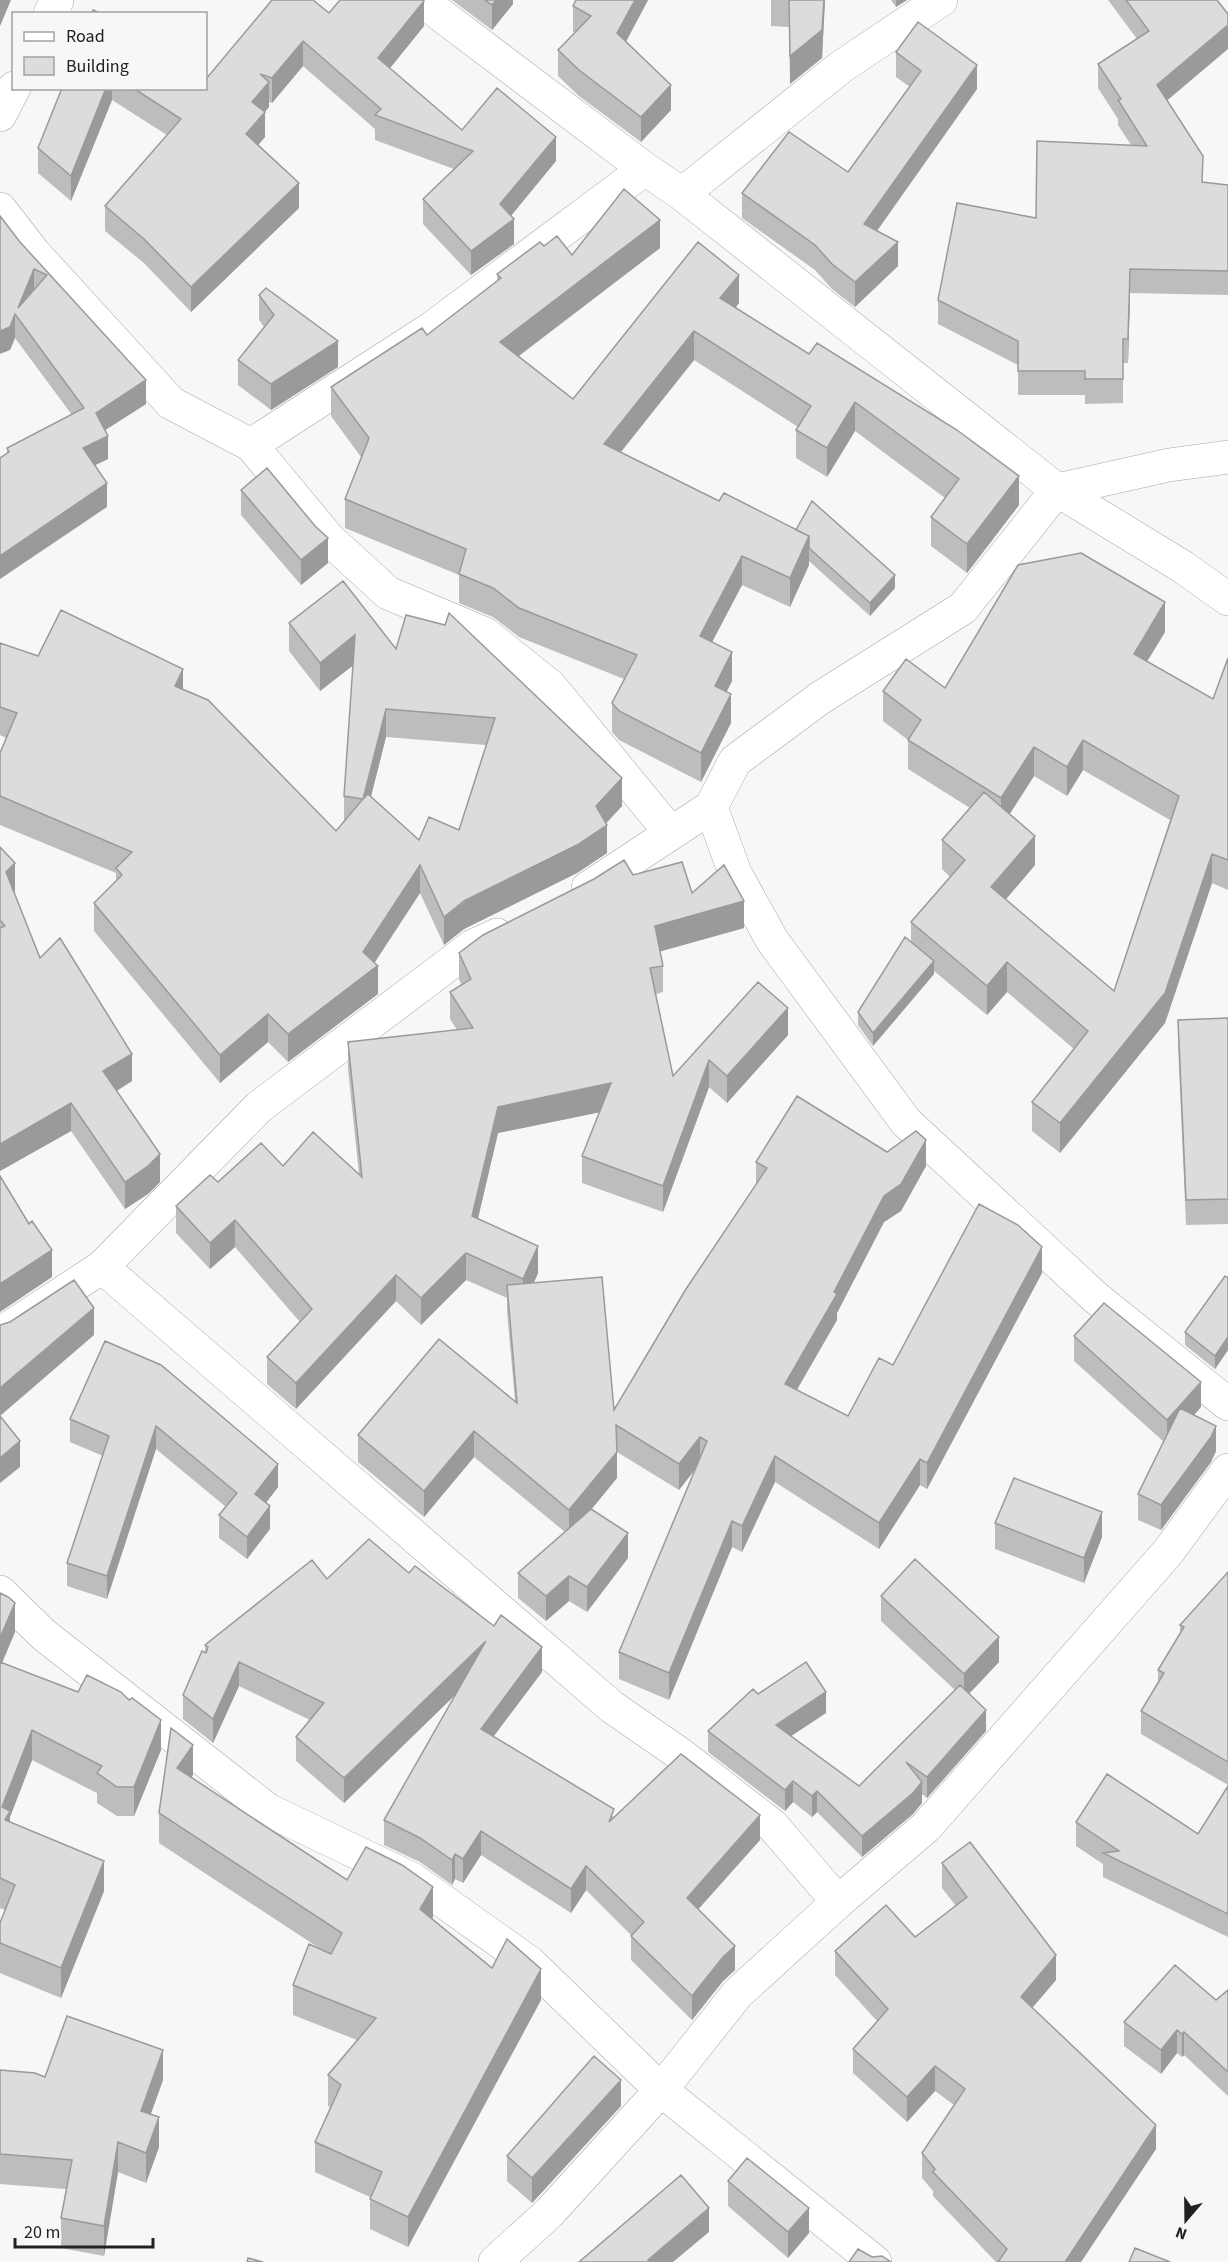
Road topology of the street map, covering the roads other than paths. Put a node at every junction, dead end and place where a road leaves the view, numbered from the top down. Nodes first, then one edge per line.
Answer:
1 (422, 0) edge
2 (941, 0) edge
3 (13, 90) edge
4 (0, 116) edge
5 (645, 169) junction
6 (682, 194) junction
7 (0, 209) edge
8 (251, 445) junction
9 (1228, 457) edge
10 (1057, 490) junction
11 (1228, 599) edge
12 (711, 807) junction
13 (670, 832) junction
14 (566, 899) edge
15 (524, 920) edge
16 (102, 1267) junction
17 (0, 1334) edge
18 (1228, 1404) edge
19 (1228, 1470) edge
20 (0, 1592) edge
21 (838, 1902) junction
22 (661, 2090) junction
23 (495, 2262) edge
24 (875, 2262) edge

1 - 5 street
2 - 6 street
3 - 4 street
5 - 6 street
5 - 8 street
6 - 10 street
7 - 8 street
8 - 13 street
9 - 10 street
10 - 11 street
10 - 12 street
12 - 13 street
12 - 18 street
13 - 14 street
15 - 16 street
16 - 17 street
16 - 21 street
19 - 21 street
20 - 22 street
21 - 22 street
22 - 23 street
22 - 24 street

